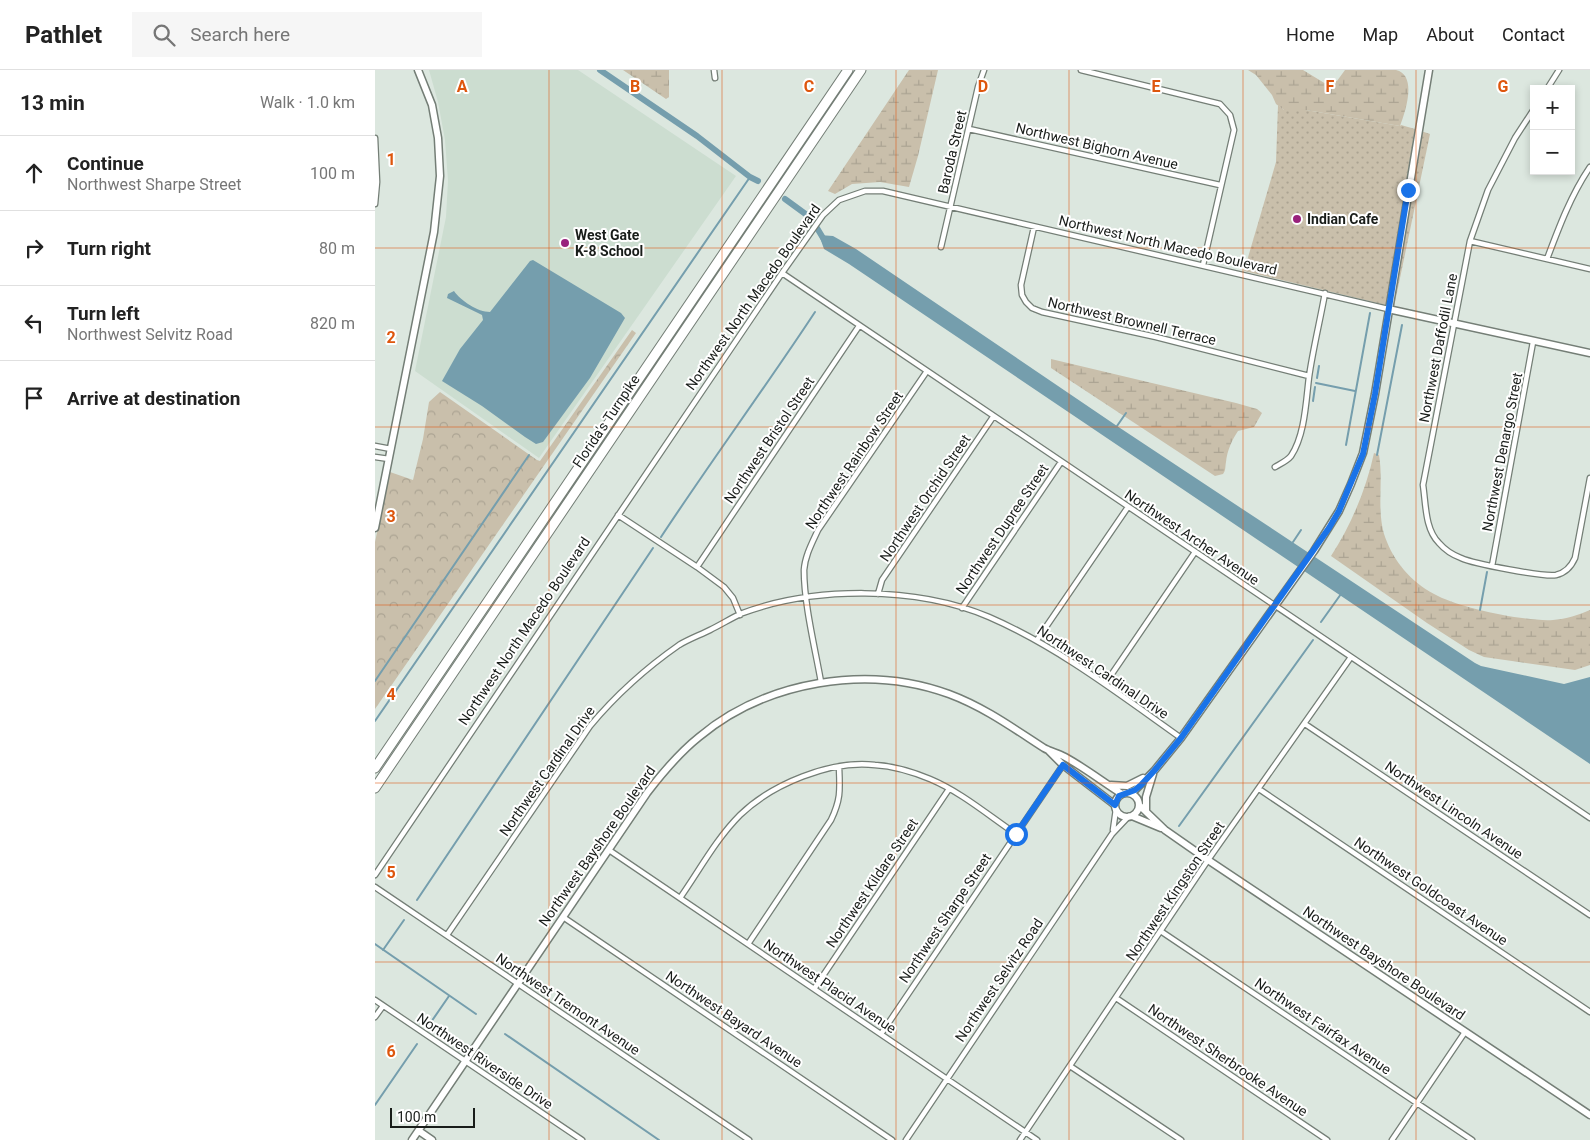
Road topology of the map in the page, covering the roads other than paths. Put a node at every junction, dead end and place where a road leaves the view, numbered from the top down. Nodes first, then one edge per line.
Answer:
1 (419, 70) edge
2 (714, 70) edge
3 (848, 70) edge
4 (861, 70) edge
5 (1081, 70) edge
6 (1429, 70) edge
7 (1559, 70) edge
8 (983, 71) edge
9 (715, 78) dead end
10 (1550, 85) edge
11 (1530, 115) edge
12 (969, 129) junction
13 (375, 138) edge
14 (1590, 167) edge
15 (1220, 185) junction
16 (375, 204) edge
17 (951, 207) junction
18 (1035, 228) junction
19 (1470, 241) junction
20 (941, 247) dead end
21 (1547, 258) junction
22 (1203, 265) junction
23 (1590, 269) edge
24 (782, 274) junction
25 (1325, 293) junction
26 (1388, 309) junction
27 (1455, 324) junction
28 (859, 326) junction
29 (1533, 342) junction
30 (1590, 353) edge
31 (927, 371) junction
32 (1309, 376) junction
33 (993, 417) junction
34 (375, 446) edge
35 (391, 449) junction
36 (375, 457) edge
37 (389, 459) junction
38 (1061, 462) junction
39 (1275, 467) dead end
40 (1590, 478) edge
41 (1127, 507) junction
42 (618, 515) junction
43 (375, 528) edge
44 (1195, 552) junction
45 (1492, 566) junction
46 (697, 567) junction
47 (878, 594) junction
48 (807, 597) junction
49 (1274, 606) junction
50 (962, 608) junction
51 (740, 614) junction
52 (1037, 640) junction
53 (1351, 657) junction
54 (821, 682) junction
55 (1105, 684) junction
56 (1305, 724) junction
57 (1181, 738) junction
58 (1047, 749) junction
59 (1063, 765) junction
60 (839, 767) junction
61 (375, 768) edge
62 (1153, 773) junction
63 (1109, 785) junction
64 (375, 788) edge
65 (1259, 788) junction
66 (949, 789) junction
67 (1125, 793) junction
68 (1139, 804) junction
69 (1116, 807) junction
70 (1146, 810) junction
71 (1130, 816) junction
72 (1590, 818) edge
73 (1165, 830) junction
74 (1016, 834) junction
75 (1112, 834) junction
76 (609, 850) junction
77 (1209, 860) junction
78 (375, 875) edge
79 (375, 887) edge
80 (681, 898) junction
81 (1590, 915) edge
82 (563, 917) junction
83 (1162, 932) junction
84 (447, 935) junction
85 (747, 944) junction
86 (518, 984) junction
87 (814, 989) junction
88 (1116, 998) junction
89 (375, 1000) edge
90 (383, 1006) junction
91 (1590, 1012) edge
92 (375, 1017) edge
93 (1465, 1032) junction
94 (881, 1034) junction
95 (465, 1061) junction
96 (1070, 1066) junction
97 (948, 1080) junction
98 (1417, 1103) junction
99 (1590, 1115) edge
100 (419, 1131) junction
101 (1026, 1132) junction
102 (412, 1140) edge
103 (432, 1140) edge
104 (582, 1140) edge
105 (749, 1140) edge
106 (892, 1140) edge
107 (906, 1140) edge
108 (1021, 1140) edge
109 (1037, 1140) edge
110 (1181, 1140) edge
111 (1327, 1140) edge
112 (1392, 1140) edge
113 (1472, 1140) edge

1 - 35 main road
2 - 9 street
3 - 61 highway, Florida's Turnpike
4 - 64 highway, Florida's Turnpike
5 - 15 street
6 - 26 main road
7 - 10 street
8 - 12 street, Baroda Street
11 - 19 street, Northwest Daffodil Lane
12 - 15 street, Northwest Bighorn Avenue
12 - 17 street, Baroda Street
13 - 16 street
14 - 21 street
15 - 22 street
17 - 18 street, Northwest North Macedo Boulevard
17 - 20 street, Baroda Street
17 - 24 street, Northwest North Macedo Boulevard
18 - 22 street, Northwest North Macedo Boulevard
18 - 32 street, Northwest Brownell Terrace
19 - 21 street
19 - 27 street, Northwest Daffodil Lane
21 - 23 street
22 - 25 street, Northwest North Macedo Boulevard
24 - 28 street, Northwest Archer Avenue
24 - 42 street, Northwest North Macedo Boulevard
25 - 26 street, Northwest North Macedo Boulevard
25 - 32 street
26 - 27 main road, Northwest North Macedo Boulevard
26 - 49 main road
27 - 29 main road, Northwest North Macedo Boulevard
27 - 45 street, Northwest Daffodil Lane
28 - 31 street, Northwest Archer Avenue
28 - 46 street, Northwest Bristol Street
29 - 30 main road, Northwest North Macedo Boulevard
29 - 45 street, Northwest Denargo Street
31 - 33 street, Northwest Archer Avenue
31 - 48 street, Northwest Rainbow Street
32 - 39 street
33 - 38 street, Northwest Archer Avenue
33 - 47 street, Northwest Orchid Street
34 - 35 street
35 - 37 main road
36 - 37 street
37 - 43 main road
38 - 41 street, Northwest Archer Avenue
38 - 50 street, Northwest Dupree Street
40 - 45 street, Northwest Daffodil Lane
41 - 44 street, Northwest Archer Avenue
41 - 52 street
42 - 46 street
42 - 78 street, Northwest North Macedo Boulevard
44 - 49 street, Northwest Archer Avenue
44 - 55 street
46 - 51 street
47 - 48 street, Northwest Cardinal Drive
47 - 50 street, Northwest Cardinal Drive
48 - 51 street, Northwest Cardinal Drive
48 - 54 street, Northwest Rainbow Street
49 - 53 street, Northwest Archer Avenue
49 - 57 main road
50 - 52 street, Northwest Cardinal Drive
51 - 84 street, Northwest Cardinal Drive
52 - 55 street, Northwest Cardinal Drive
53 - 56 street, Northwest Kingston Street
53 - 72 street, Northwest Archer Avenue
54 - 58 main road, Northwest Bayshore Boulevard
54 - 76 main road, Northwest Bayshore Boulevard
55 - 57 street, Northwest Cardinal Drive
56 - 65 street, Northwest Kingston Street
56 - 81 street, Northwest Lincoln Avenue
57 - 62 main road
58 - 59 main road, Northwest Bayshore Boulevard
58 - 63 main road, Northwest Bayshore Boulevard
59 - 69 main road, Northwest Bayshore Boulevard
59 - 74 street, Northwest Sharpe Street
60 - 66 street
60 - 80 street
60 - 85 street
62 - 63 main road
62 - 67 main road
62 - 68 main road
62 - 70 main road
63 - 67 main road, Northwest Bayshore Boulevard
65 - 77 street, Northwest Kingston Street
65 - 91 street, Northwest Goldcoast Avenue
66 - 74 street
66 - 87 street, Northwest Kildare Street
67 - 68 main road
67 - 69 main road
68 - 70 main road, Northwest Bayshore Boulevard
68 - 71 main road
69 - 71 main road
69 - 75 street, Northwest Selvitz Road
70 - 73 main road, Northwest Bayshore Boulevard
71 - 73 main road, Northwest Bayshore Boulevard
71 - 75 street, Northwest Selvitz Road
73 - 77 main road, Northwest Bayshore Boulevard
74 - 94 street, Northwest Sharpe Street
75 - 97 street, Northwest Selvitz Road
76 - 80 street, Northwest Placid Avenue
76 - 82 main road, Northwest Bayshore Boulevard
77 - 83 street, Northwest Kingston Street
77 - 93 main road, Northwest Bayshore Boulevard
79 - 84 street, Northwest Tremont Avenue
80 - 85 street, Northwest Placid Avenue
82 - 86 main road, Northwest Bayshore Boulevard
82 - 106 street, Northwest Bayard Avenue
83 - 88 street, Northwest Kingston Street
83 - 98 street, Northwest Fairfax Avenue
84 - 86 street, Northwest Tremont Avenue
85 - 87 street, Northwest Placid Avenue
86 - 95 main road, Northwest Bayshore Boulevard
86 - 105 street, Northwest Tremont Avenue
87 - 94 street, Northwest Placid Avenue
88 - 96 street, Northwest Kingston Street
88 - 111 street, Northwest Sherbrooke Avenue
89 - 90 street, Northwest Riverside Drive
90 - 92 street
90 - 95 street, Northwest Riverside Drive
93 - 98 street
93 - 99 main road, Northwest Bayshore Boulevard
94 - 97 street, Northwest Placid Avenue
95 - 100 main road, Northwest Bayshore Boulevard
95 - 104 street, Northwest Riverside Drive
96 - 101 street, Northwest Kingston Street
96 - 110 street
97 - 101 street, Northwest Placid Avenue
97 - 107 street, Northwest Selvitz Road
98 - 112 street
98 - 113 street, Northwest Fairfax Avenue
100 - 102 main road, Northwest Bayshore Boulevard
100 - 103 main road
101 - 108 street, Northwest Kingston Street
101 - 109 street, Northwest Placid Avenue

